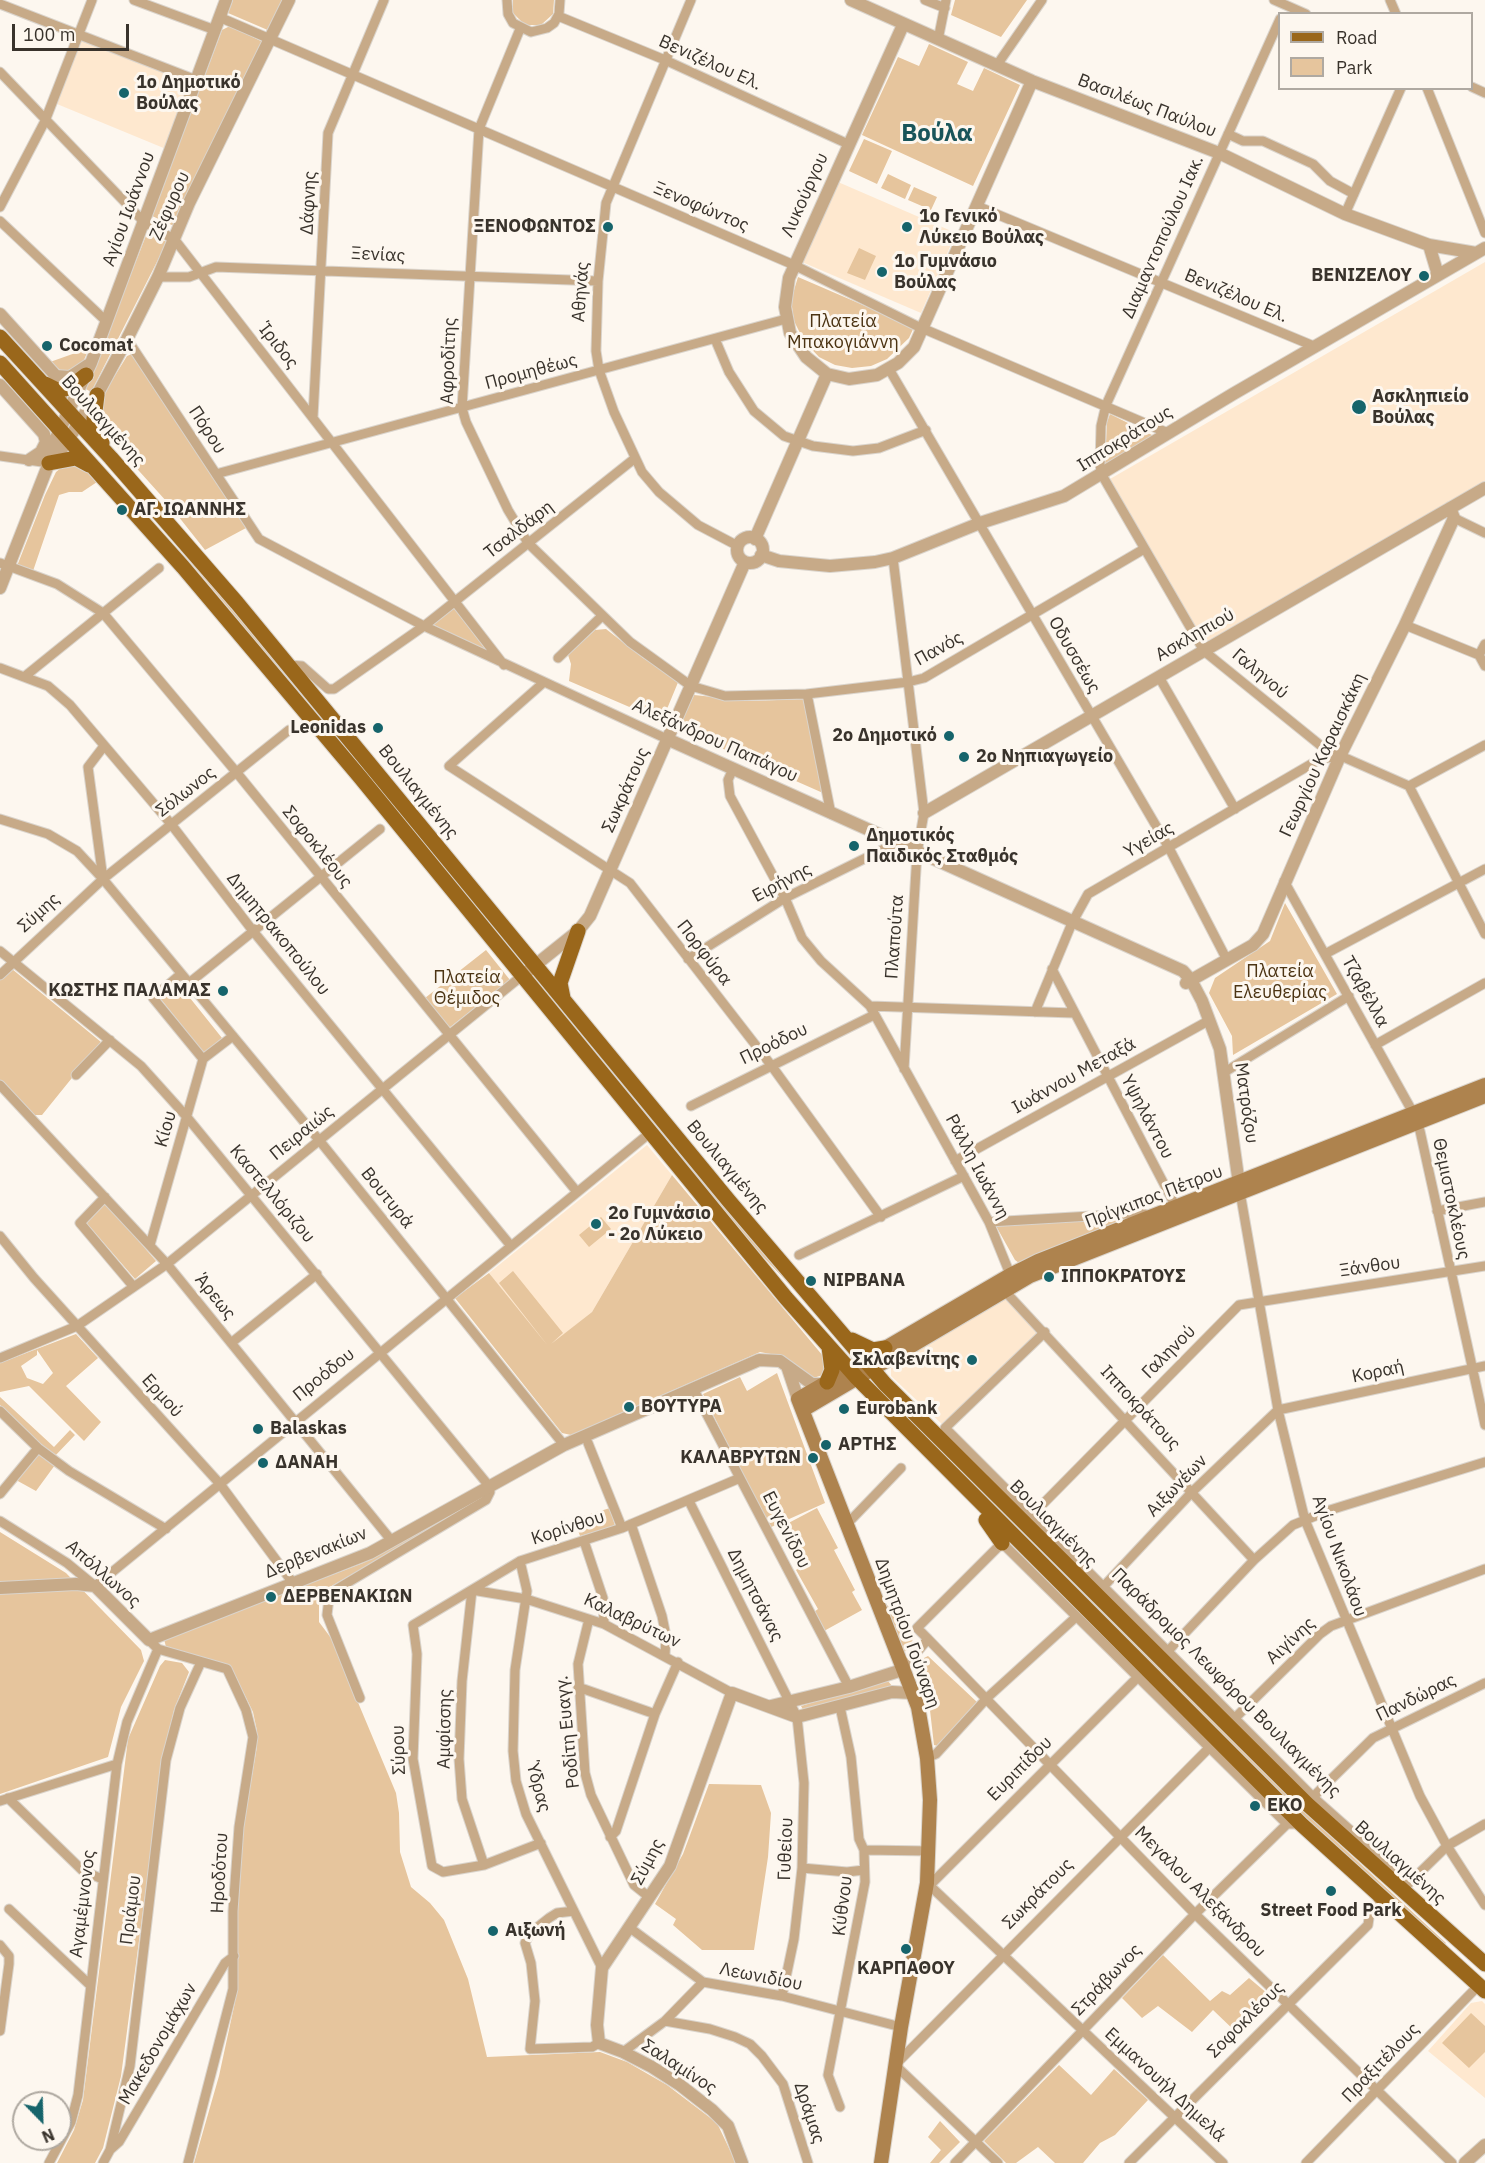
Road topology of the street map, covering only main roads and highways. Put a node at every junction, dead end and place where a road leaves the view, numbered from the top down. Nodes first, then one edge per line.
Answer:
1 (0, 337) edge
2 (0, 363) edge
3 (89, 369) road end
4 (33, 374) junction
5 (98, 395) road end
6 (111, 458) junction
7 (49, 463) road end
8 (106, 479) junction
9 (578, 931) road end
10 (564, 1000) junction
11 (1485, 1085) edge
12 (1485, 1096) edge
13 (1415, 1119) junction
14 (1178, 1212) junction
15 (1006, 1283) junction
16 (844, 1335) junction
17 (829, 1347) junction
18 (885, 1348) junction
19 (868, 1364) junction
20 (853, 1373) junction
21 (825, 1383) junction
22 (801, 1404) junction
23 (957, 1482) junction
24 (1002, 1544) road end
25 (1244, 1767) junction
26 (1246, 1784) road end
27 (1485, 1964) edge
28 (1482, 1988) edge
29 (881, 2163) edge

1 - 4 main road, Βουλιαγμένης
2 - 8 main road, Βουλιαγμένης
3 - 4 main road
4 - 6 main road, Βουλιαγμένης
5 - 6 main road
6 - 10 main road, Βουλιαγμένης
7 - 8 main road
8 - 17 main road, Βουλιαγμένης
9 - 10 main road
10 - 16 main road, Βουλιαγμένης
11 - 13 main road, Πρίγκιπος Πέτρου
12 - 13 main road, Πρίγκιπος Πέτρου
13 - 14 main road, Πρίγκιπος Πέτρου
14 - 15 main road, Πρίγκιπος Πέτρου
14 - 15 main road, Πρίγκιπος Πέτρου
15 - 18 main road, Πρίγκιπος Πέτρου
15 - 19 main road, Πρίγκιπος Πέτρου
16 - 18 main road
16 - 19 main road, Βουλιαγμένης
17 - 20 main road, Βουλιαγμένης
17 - 21 main road
18 - 19 main road, Πρίγκιπος Πέτρου
19 - 20 main road, Πρίγκιπος Πέτρου
19 - 27 main road, Βουλιαγμένης
20 - 21 main road
20 - 22 main road
20 - 23 main road, Βουλιαγμένης
21 - 22 main road
22 - 29 main road, Δημητρίου Γούναρη
23 - 24 main road
23 - 25 main road, Βουλιαγμένης
25 - 26 main road
25 - 28 main road, Βουλιαγμένης

